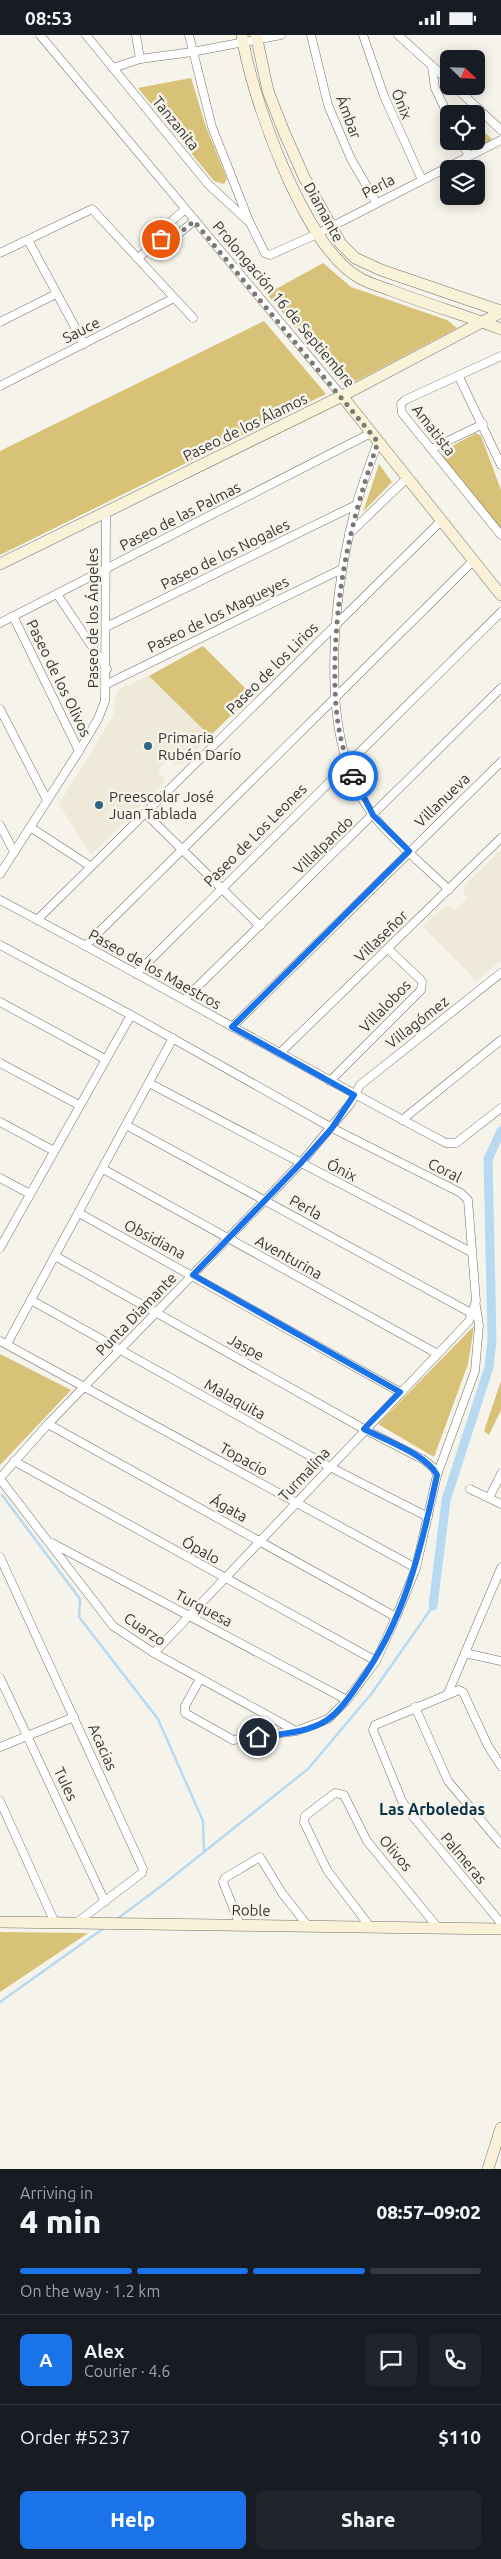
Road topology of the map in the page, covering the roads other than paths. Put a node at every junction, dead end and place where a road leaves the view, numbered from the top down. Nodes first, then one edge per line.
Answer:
1 (40, 35) edge
2 (86, 35) edge
3 (136, 35) edge
4 (189, 35) edge
5 (281, 35) edge
6 (311, 35) edge
7 (363, 35) edge
8 (398, 35) edge
9 (256, 38) edge
10 (243, 39) edge
11 (192, 52) junction
12 (140, 59) junction
13 (432, 66) junction
14 (113, 68) junction
15 (440, 73) edge
16 (464, 95) edge
17 (443, 105) edge
18 (501, 129) edge
19 (501, 140) edge
20 (466, 150) edge
21 (469, 157) junction
22 (422, 180) junction
23 (376, 202) junction
24 (184, 209) junction
25 (194, 221) junction
26 (250, 223) junction
27 (330, 227) junction
28 (317, 234) junction
29 (161, 239) junction
30 (28, 240) junction
31 (0, 253) edge
32 (268, 255) joint
33 (138, 258) junction
34 (417, 283) junction
35 (56, 294) junction
36 (174, 299) junction
37 (411, 299) junction
38 (501, 312) edge
39 (193, 318) dead end
40 (0, 322) edge
41 (482, 322) junction
42 (501, 329) edge
43 (84, 344) junction
44 (501, 356) edge
45 (459, 377) junction
46 (0, 386) edge
47 (342, 396) junction
48 (483, 424) junction
49 (374, 437) junction
50 (431, 449) junction
51 (501, 465) edge
52 (407, 478) junction
53 (356, 505) junction
54 (106, 512) junction
55 (441, 521) junction
56 (349, 534) junction
57 (501, 535) edge
58 (474, 560) junction
59 (0, 564) edge
60 (342, 569) junction
61 (105, 570) junction
62 (57, 594) junction
63 (501, 595) edge
64 (501, 612) edge
65 (13, 616) junction
66 (0, 623) edge
67 (336, 623) junction
68 (106, 627) junction
69 (107, 669) junction
70 (107, 685) junction
71 (501, 688) edge
72 (334, 699) junction
73 (0, 709) edge
74 (79, 751) junction
75 (501, 762) edge
76 (347, 763) junction
77 (47, 800) junction
78 (145, 813) junction
79 (373, 815) junction
80 (0, 825) edge
81 (30, 827) junction
82 (501, 838) edge
83 (182, 850) junction
84 (409, 851) junction
85 (14, 852) junction
86 (90, 866) junction
87 (0, 874) edge
88 (221, 888) junction
89 (448, 890) junction
90 (0, 900) edge
91 (37, 919) junction
92 (260, 926) junction
93 (0, 945) edge
94 (85, 946) junction
95 (388, 949) junction
96 (501, 973) edge
97 (136, 974) junction
98 (185, 999) junction
99 (0, 1002) edge
100 (131, 1015) junction
101 (232, 1027) junction
102 (173, 1038) junction
103 (501, 1040) edge
104 (280, 1053) junction
105 (105, 1059) junction
106 (0, 1063) edge
107 (330, 1081) junction
108 (148, 1083) junction
109 (354, 1095) junction
110 (79, 1105) junction
111 (501, 1107) edge
112 (402, 1120) junction
113 (0, 1122) edge
114 (126, 1125) junction
115 (332, 1128) junction
116 (54, 1151) junction
117 (300, 1164) junction
118 (103, 1169) junction
119 (0, 1178) edge
120 (30, 1194) junction
121 (264, 1200) junction
122 (79, 1213) junction
123 (228, 1238) junction
124 (2, 1239) edge
125 (0, 1248) edge
126 (471, 1252) junction
127 (55, 1256) junction
128 (193, 1275) junction
129 (31, 1300) junction
130 (476, 1301) junction
131 (155, 1312) junction
132 (473, 1314) junction
133 (3, 1342) edge
134 (119, 1350) junction
135 (436, 1353) junction
136 (86, 1386) junction
137 (400, 1392) junction
138 (48, 1424) junction
139 (364, 1429) junction
140 (14, 1461) junction
141 (330, 1467) junction
142 (501, 1474) edge
143 (437, 1475) junction
144 (0, 1479) edge
145 (470, 1489) dead end
146 (489, 1498) junction
147 (296, 1503) junction
148 (501, 1504) edge
149 (428, 1517) junction
150 (48, 1541) junction
151 (261, 1541) junction
152 (0, 1557) edge
153 (416, 1568) junction
154 (501, 1568) edge
155 (224, 1579) junction
156 (190, 1616) junction
157 (396, 1617) junction
158 (154, 1653) junction
159 (465, 1653) junction
160 (376, 1661) junction
161 (501, 1661) edge
162 (0, 1678) edge
163 (200, 1679) junction
164 (448, 1693) junction
165 (347, 1700) junction
166 (415, 1707) junction
167 (74, 1717) junction
168 (296, 1731) junction
169 (28, 1734) junction
170 (0, 1747) edge
171 (501, 1766) edge
172 (0, 1801) edge
173 (501, 1844) edge
174 (105, 1901) junction
175 (1, 1919) edge
176 (55, 1923) junction
177 (76, 1923) junction
178 (501, 1923) edge
179 (240, 1925) junction
180 (308, 1926) junction
181 (371, 1928) junction
182 (439, 1929) junction
183 (501, 1929) edge
184 (501, 2129) edge
185 (488, 2169) edge

1 - 24 street, Prolongación 16 de Septiembre
2 - 14 street, Tanzanita
3 - 12 street
4 - 11 street, Tanzanita
5 - 9 street
6 - 23 street, Ámbar
7 - 22 street, Ónix
8 - 13 street
9 - 10 street
9 - 27 street, Diamante
10 - 11 street
10 - 28 street, Diamante
11 - 12 street
11 - 26 street, Tanzanita
12 - 14 street
13 - 15 street
13 - 17 street
14 - 26 street, Tanzanita
16 - 18 street
19 - 21 street, Perla
20 - 21 street
21 - 22 street, Perla
22 - 23 street, Perla
23 - 27 street, Perla
24 - 25 street, Prolongación 16 de Septiembre
24 - 29 street
25 - 29 street
25 - 47 street, Prolongación 16 de Septiembre
26 - 32 street, Tanzanita
27 - 28 street, Perla
27 - 34 street, Diamante
28 - 32 street, Perla
28 - 37 street, Diamante
29 - 33 street
30 - 31 street
30 - 33 street
30 - 35 street
33 - 36 street
34 - 37 street
34 - 38 street, Diamante
35 - 40 street
35 - 43 street
36 - 39 street
36 - 43 street, Sauce
37 - 41 street, Diamante
38 - 41 street, Paseo de los Álamos
41 - 42 street, Diamante
41 - 47 street, Paseo de los Álamos
43 - 46 street, Sauce
44 - 45 street, Amatista
45 - 48 street
45 - 50 street, Amatista
47 - 49 street, Prolongación 16 de Septiembre
47 - 54 street, Paseo de los Álamos
48 - 50 street
48 - 51 street
49 - 52 street, Prolongación 16 de Septiembre
49 - 53 street
49 - 61 street, Paseo de las Palmas
50 - 57 street, Amatista
52 - 55 street, Prolongación 16 de Septiembre
52 - 56 street
53 - 56 street
53 - 68 street, Paseo de los Nogales
54 - 59 street, Paseo de los Álamos
54 - 61 street, Paseo de los Ángeles
55 - 58 street, Prolongación 16 de Septiembre
55 - 67 street, Paseo de los Lirios
56 - 60 street
58 - 63 street, Prolongación 16 de Septiembre
58 - 72 street
60 - 67 street
60 - 70 street, Paseo de los Magueyes
61 - 62 street, Paseo de las Palmas
61 - 68 street, Paseo de los Ángeles
62 - 65 street, Paseo de las Palmas
62 - 69 street
64 - 76 street, Paseo de Los Leones
65 - 66 street, Paseo de las Palmas
65 - 74 street, Paseo de los Olivos
67 - 72 street
67 - 78 street, Paseo de los Lirios
68 - 69 street, Paseo de los Ángeles
69 - 70 street, Paseo de los Ángeles
70 - 74 street, Paseo de los Ángeles
71 - 79 street, Villalpando
72 - 76 street
72 - 83 street
73 - 77 street
74 - 77 street, Paseo de los Ángeles
75 - 84 street, Villanueva
76 - 79 street
76 - 88 street, Paseo de Los Leones
77 - 81 street, Paseo de los Ángeles
78 - 83 street
78 - 86 street, Paseo de los Lirios
79 - 84 street
79 - 92 street, Villalpando
80 - 85 street
81 - 85 street, Paseo de los Ángeles
81 - 86 street
82 - 89 street, Villaseñor
83 - 88 street
83 - 94 street
84 - 89 street
84 - 101 street, Villanueva
85 - 87 street, Paseo de los Ángeles
86 - 91 street, Paseo de los Lirios
88 - 92 street
88 - 97 street, Paseo de Los Leones
89 - 95 street, Villaseñor
90 - 91 street, Paseo de los Maestros
91 - 94 street, Paseo de los Maestros
92 - 98 street, Villalpando
93 - 100 street
94 - 97 street, Paseo de los Maestros
95 - 104 street, Villaseñor
95 - 107 street, Villalobos
96 - 109 street, Villagómez
97 - 98 street, Paseo de los Maestros
98 - 101 street, Paseo de los Maestros
99 - 105 street
100 - 102 street
100 - 105 street
101 - 104 street, Paseo de los Maestros
102 - 108 street
102 - 115 street
103 - 112 street
104 - 107 street, Paseo de los Maestros
105 - 110 street
106 - 110 street
107 - 109 street, Paseo de los Maestros
108 - 114 street
108 - 117 street, Ónix
109 - 112 street, Paseo de los Maestros
109 - 115 street, Punta Diamante
110 - 116 street
111 - 112 street, Paseo de los Maestros
113 - 116 street
114 - 118 street
114 - 121 street, Perla
115 - 117 street, Punta Diamante
115 - 126 street, Coral
116 - 120 street
117 - 121 street, Punta Diamante
117 - 126 street, Ónix
118 - 122 street
118 - 123 street, Aventurina
119 - 120 street
120 - 124 street
121 - 123 street, Punta Diamante
121 - 132 street, Perla
122 - 127 street
122 - 128 street, Obsidiana
123 - 128 street, Punta Diamante
123 - 135 street, Aventurina
124 - 125 street
126 - 130 street, Coral
127 - 129 street
127 - 131 street, Jaspe
128 - 131 street, Punta Diamante
128 - 137 street, Obsidiana
129 - 133 street
129 - 134 street, Malaquita
130 - 132 street, Coral
130 - 143 street
131 - 134 street, Punta Diamante
131 - 139 street, Jaspe
132 - 135 street, Turmalina
133 - 136 street, Topacio
134 - 136 street, Punta Diamante
134 - 141 street, Malaquita
135 - 137 street, Turmalina
136 - 138 street, Punta Diamante
136 - 147 street, Topacio
137 - 139 street, Turmalina
138 - 140 street, Punta Diamante
138 - 151 street, Ágata
139 - 141 street, Turmalina
139 - 143 street, Jaspe
140 - 144 street, Punta Diamante
140 - 155 street, Ópalo
141 - 147 street, Turmalina
141 - 149 street, Malaquita
142 - 146 street
143 - 149 street
144 - 150 street, Cuarzo
145 - 146 street
146 - 148 street
147 - 151 street, Turmalina
147 - 153 street, Topacio
149 - 153 street
150 - 156 street, Turquesa
150 - 158 street, Cuarzo
151 - 155 street, Turmalina
151 - 157 street, Ágata
152 - 167 street, Acacias
153 - 157 street
154 - 159 street
155 - 156 street, Turmalina
155 - 160 street, Ópalo
156 - 158 street, Turmalina
156 - 165 street, Turquesa
157 - 160 street
158 - 163 street, Cuarzo
159 - 161 street
159 - 164 street
160 - 165 street
162 - 169 street, Tules
163 - 168 street, Cuarzo
163 - 168 street
164 - 166 street
164 - 171 street
165 - 168 street
166 - 173 street
166 - 178 street, Palmeras
167 - 169 street
167 - 174 street, Acacias
169 - 170 street
169 - 174 street, Tules
172 - 176 street
174 - 177 street, Acacias
175 - 176 street, Roble
176 - 177 street, Roble
177 - 179 street, Roble
179 - 180 street, Roble
179 - 180 street
180 - 181 street, Roble
181 - 182 street, Roble
181 - 182 street, Olivos
182 - 183 street, Roble
184 - 185 street

